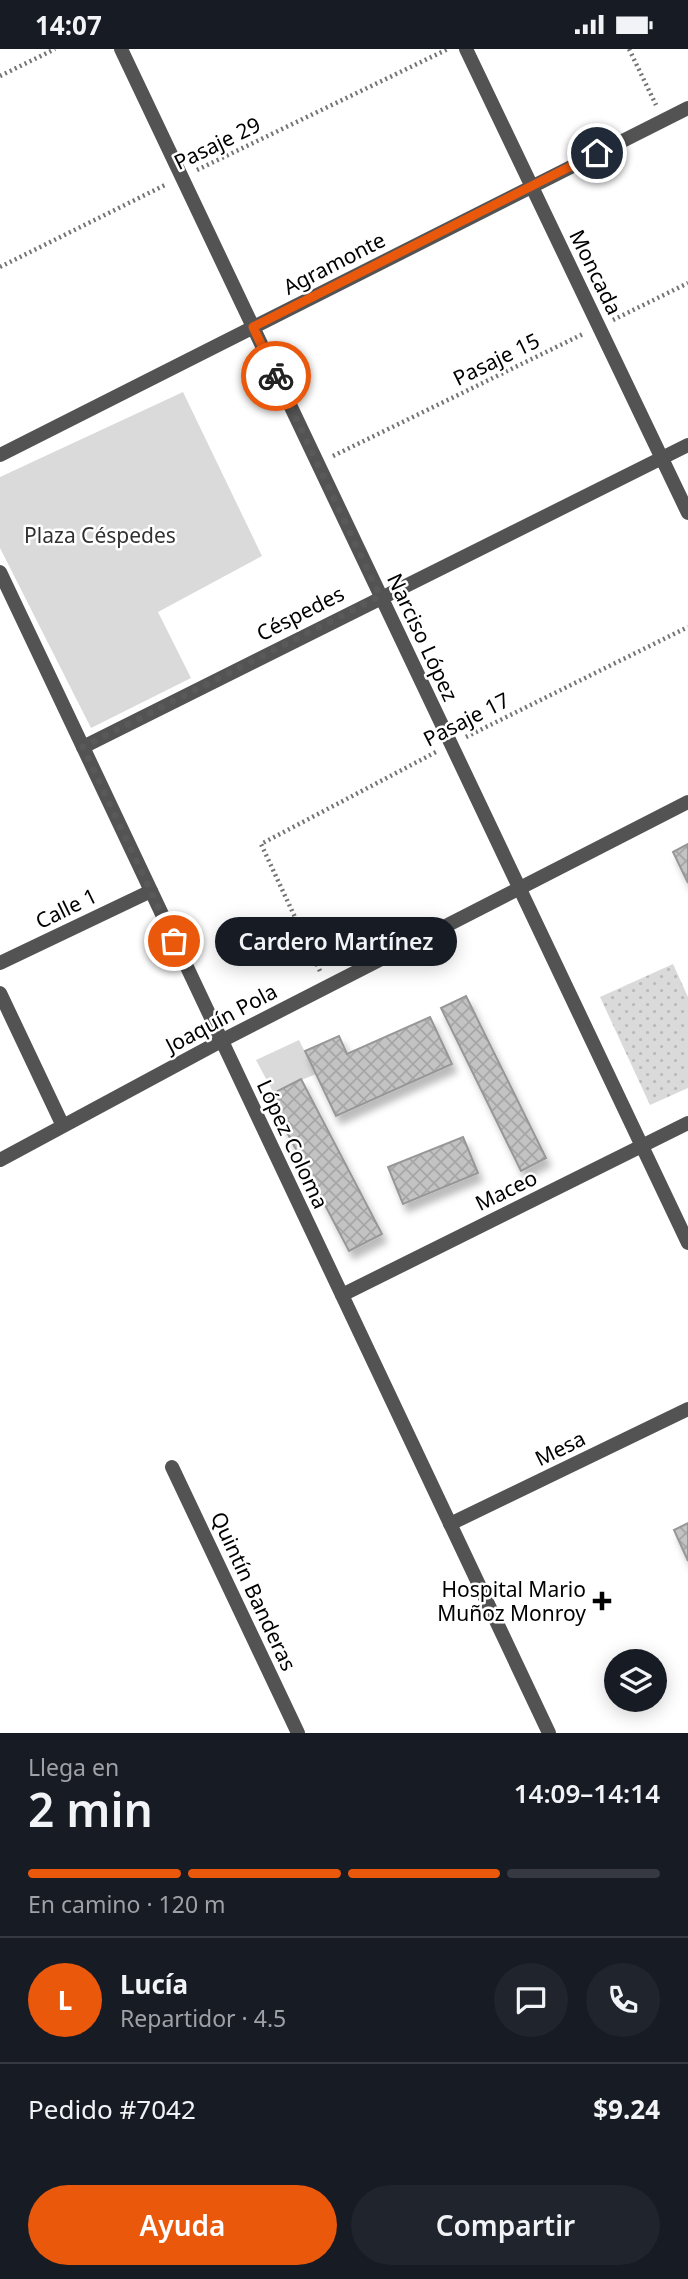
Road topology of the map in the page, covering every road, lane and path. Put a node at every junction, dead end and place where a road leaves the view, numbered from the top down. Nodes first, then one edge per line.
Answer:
1 (55, 49) edge
2 (121, 49) edge
3 (449, 49) edge
4 (466, 49) edge
5 (629, 49) edge
6 (0, 76) edge
7 (688, 108) edge
8 (663, 120) junction
9 (181, 177) junction
10 (532, 187) junction
11 (0, 267) edge
12 (688, 283) edge
13 (253, 327) junction
14 (599, 327) junction
15 (688, 445) edge
16 (0, 455) edge
17 (662, 459) junction
18 (318, 464) junction
19 (688, 513) edge
20 (0, 574) edge
21 (380, 596) junction
22 (688, 627) edge
23 (451, 744) junction
24 (83, 747) junction
25 (688, 802) edge
26 (519, 888) junction
27 (151, 891) junction
28 (0, 963) edge
29 (327, 987) junction
30 (0, 993) edge
31 (221, 1041) junction
32 (688, 1123) edge
33 (63, 1126) junction
34 (642, 1146) junction
35 (0, 1160) edge
36 (688, 1243) edge
37 (342, 1295) junction
38 (688, 1409) edge
39 (172, 1467) dead end
40 (450, 1524) junction
41 (298, 1733) edge
42 (549, 1733) edge

1 - 6 path
2 - 9 street, Narciso López
3 - 9 path, Pasaje 29
4 - 10 street, Moncada
5 - 8 path
7 - 8 street, Agramonte
8 - 10 street, Agramonte
9 - 11 path, Pasaje 29
9 - 13 street, Narciso López
10 - 13 street, Agramonte
10 - 14 street, Moncada
12 - 14 path, Pasaje 15
13 - 16 street, Agramonte
13 - 18 street, Narciso López
14 - 17 street, Moncada
14 - 18 path, Pasaje 15
15 - 17 street, Céspedes
17 - 19 street, Moncada
17 - 21 street, Céspedes
18 - 21 street, Narciso López
20 - 24 street, López Coloma
21 - 23 street, Narciso López
21 - 24 street, Céspedes
22 - 23 path, Pasaje 17
23 - 26 street, Narciso López
23 - 29 path, Pasaje 17
24 - 27 street, López Coloma
25 - 26 street, Joaquín Pola
26 - 29 street, Joaquín Pola
26 - 34 street, Narciso López
27 - 28 street, Calle 1
27 - 31 street, López Coloma
29 - 31 street, Joaquín Pola
30 - 33 street
31 - 33 street, Joaquín Pola
31 - 37 street, López Coloma
32 - 34 street, Maceo
33 - 35 street, Joaquín Pola
34 - 36 street, Narciso López
34 - 37 street, Maceo
37 - 40 street, López Coloma
38 - 40 street, Mesa
39 - 41 street, Quintín Banderas
40 - 42 street, López Coloma

